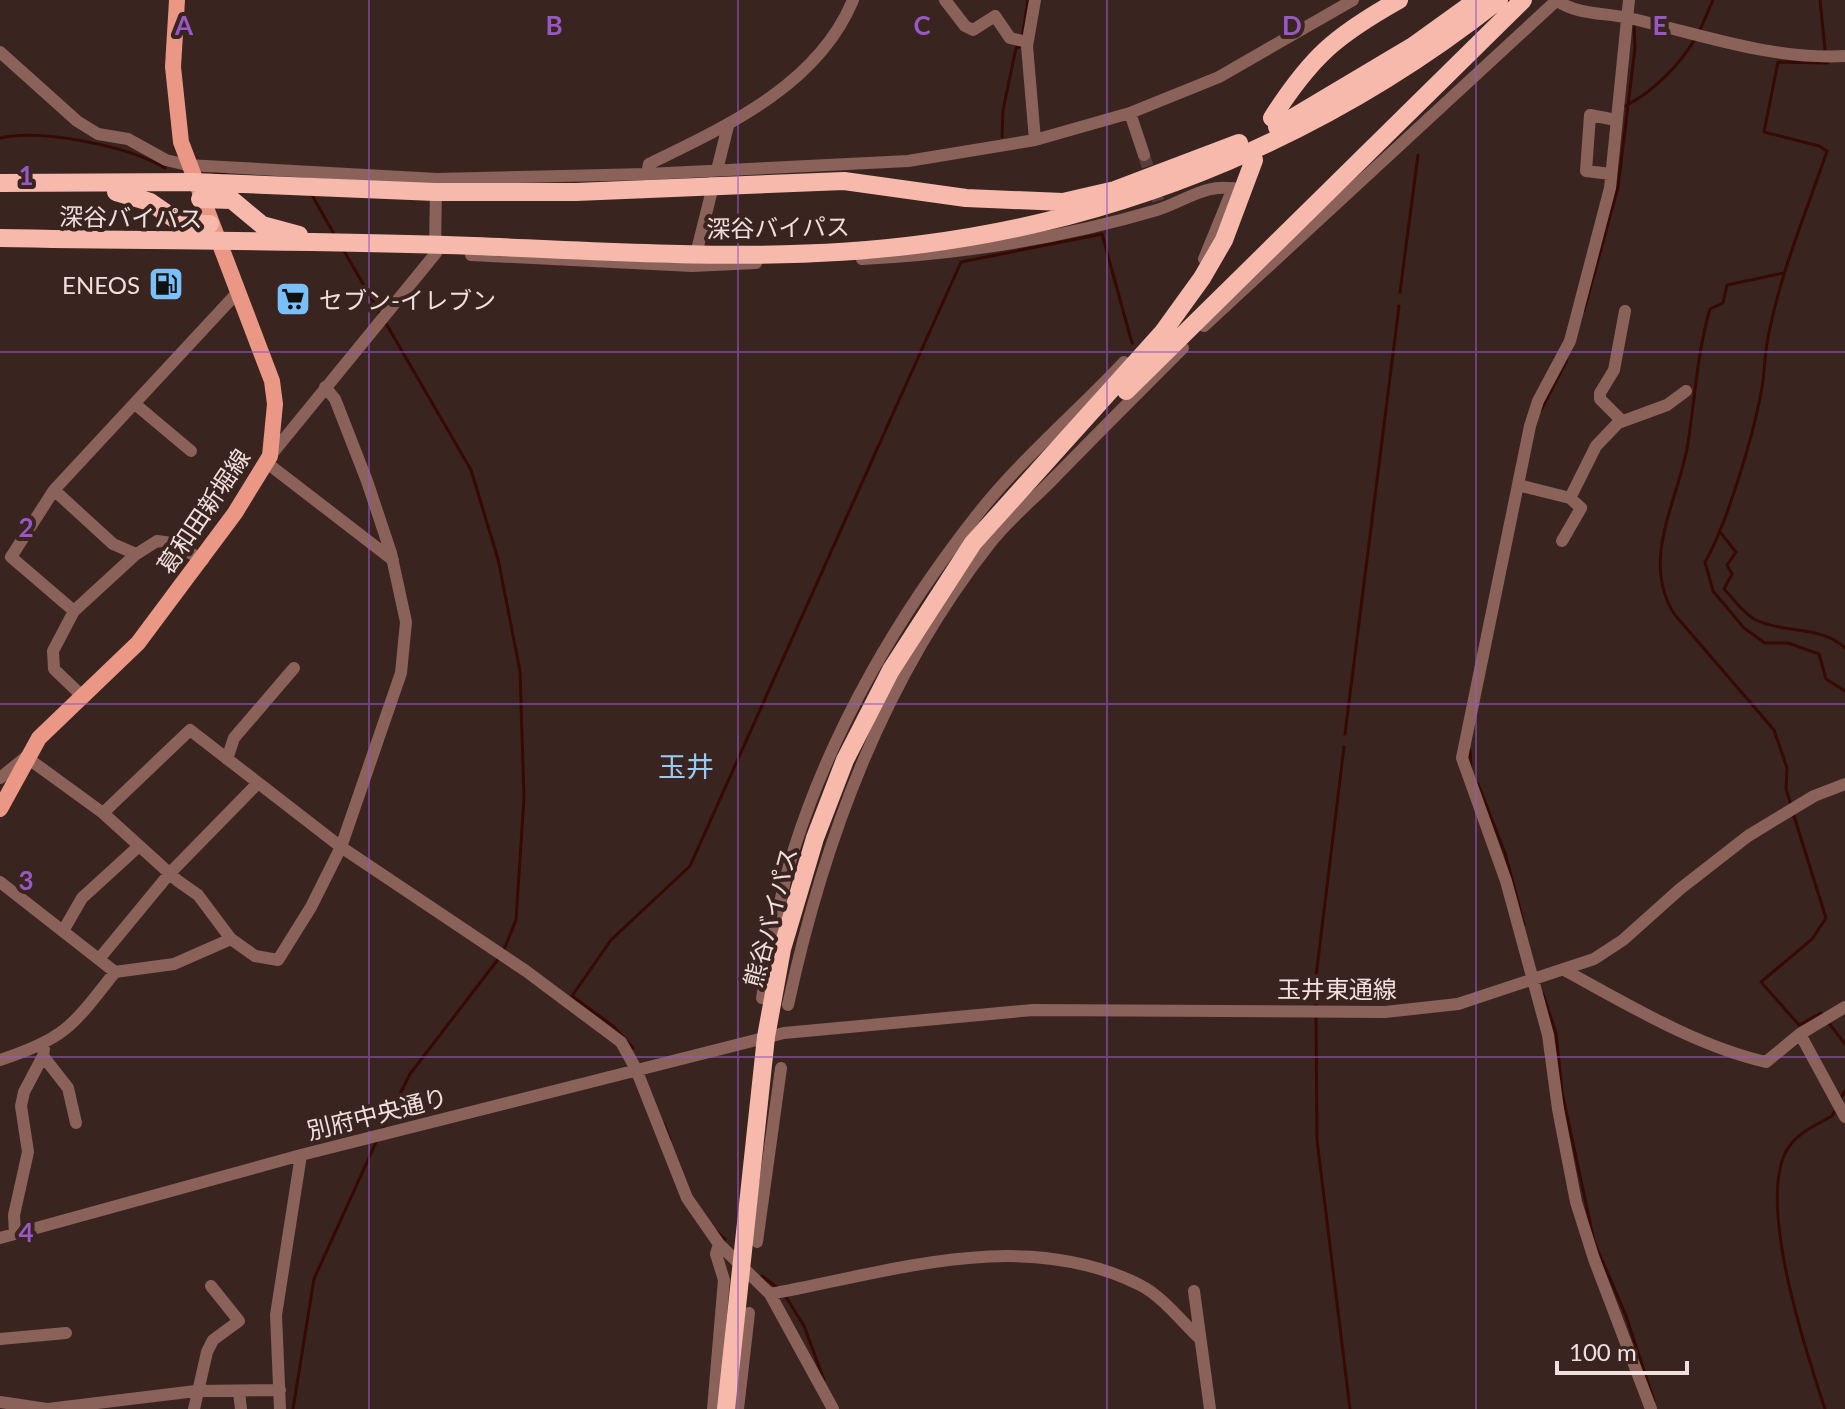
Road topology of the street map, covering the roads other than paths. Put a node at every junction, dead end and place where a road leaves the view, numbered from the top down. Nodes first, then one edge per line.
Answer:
1 (177, 0) edge
2 (853, 0) edge
3 (945, 0) edge
4 (1035, 0) edge
5 (1353, 0) edge
6 (1399, 0) edge
7 (1477, 0) edge
8 (1499, 0) edge
9 (1523, 0) edge
10 (1557, 0) edge
11 (1629, 0) edge
12 (1634, 19) junction
13 (1027, 42) junction
14 (0, 52) edge
15 (1845, 56) edge
16 (1130, 113) junction
17 (1272, 118) dead end
18 (1616, 120) junction
19 (728, 126) junction
20 (1035, 140) junction
21 (1144, 155) tunnel mouth
22 (1254, 160) dead end
23 (647, 174) junction
24 (1611, 174) junction
25 (714, 179) junction
26 (193, 182) junction
27 (0, 183) edge
28 (99, 184) junction
29 (436, 186) junction
30 (1238, 190) junction
31 (210, 224) junction
32 (0, 238) edge
33 (218, 243) junction
34 (336, 244) junction
35 (434, 249) junction
36 (694, 260) junction
37 (237, 293) junction
38 (1184, 298) junction
39 (1625, 311) dead end
40 (1199, 325) junction
41 (325, 387) junction
42 (1686, 391) dead end
43 (135, 404) junction
44 (1622, 421) junction
45 (191, 451) dead end
46 (268, 460) junction
47 (1522, 486) junction
48 (54, 490) junction
49 (1019, 492) junction
50 (1570, 498) junction
51 (1562, 541) dead end
52 (136, 554) junction
53 (203, 560) junction
54 (393, 560) junction
55 (74, 611) junction
56 (892, 667) junction
57 (294, 668) dead end
58 (81, 695) junction
59 (26, 757) junction
60 (227, 759) junction
61 (0, 778) edge
62 (258, 783) junction
63 (1845, 784) edge
64 (0, 809) edge
65 (103, 813) junction
66 (819, 825) junction
67 (139, 846) junction
68 (341, 847) junction
69 (170, 873) junction
70 (0, 882) edge
71 (63, 931) junction
72 (231, 939) junction
73 (99, 959) junction
74 (1566, 971) junction
75 (115, 972) junction
76 (1536, 981) junction
77 (762, 998) dead end
78 (788, 1005) dead end
79 (1845, 1007) edge
80 (1800, 1034) junction
81 (766, 1037) junction
82 (44, 1051) junction
83 (0, 1060) edge
84 (781, 1068) dead end
85 (636, 1069) junction
86 (1845, 1117) edge
87 (76, 1123) dead end
88 (301, 1155) junction
89 (751, 1190) junction
90 (15, 1234) junction
91 (0, 1238) edge
92 (757, 1242) dead end
93 (719, 1244) junction
94 (742, 1269) junction
95 (211, 1286) dead end
96 (1194, 1291) dead end
97 (770, 1294) junction
98 (749, 1313) dead end
99 (66, 1333) dead end
100 (1199, 1338) junction
101 (0, 1339) edge
102 (734, 1387) junction
103 (280, 1390) junction
104 (196, 1391) junction
105 (239, 1392) junction
106 (0, 1402) edge
107 (48, 1409) edge
108 (194, 1409) edge
109 (241, 1409) edge
110 (280, 1409) edge
111 (713, 1409) edge
112 (726, 1409) edge
113 (738, 1409) edge
114 (833, 1409) edge
115 (1210, 1409) edge
116 (1651, 1409) edge

1 - 26 main road, 葛和田新堀線
2 - 19 street
3 - 13 street
4 - 13 street
5 - 16 street
6 - 17 highway
7 - 25 highway, 深谷バイパス
8 - 36 highway, 深谷バイパス
9 - 40 highway
10 - 12 street
10 - 40 street
11 - 12 street
12 - 15 street
12 - 18 street
13 - 20 street
14 - 26 street
16 - 20 street
16 - 21 street
18 - 24 street
18 - 24 street
19 - 23 street
19 - 25 street
20 - 25 street
22 - 30 highway
23 - 25 street
23 - 29 street
24 - 47 street
25 - 29 highway, 深谷バイパス
25 - 36 street
26 - 28 highway, 深谷バイパス
26 - 29 street
26 - 29 highway, 深谷バイパス
26 - 31 main road, 葛和田新堀線
26 - 34 highway
27 - 28 highway, 深谷バイパス
28 - 31 highway
29 - 35 street
30 - 36 street
30 - 38 highway
31 - 33 main road, 葛和田新堀線
32 - 33 highway, 深谷バイパス
33 - 34 highway, 深谷バイパス
33 - 37 main road, 葛和田新堀線
34 - 35 highway, 深谷バイパス
35 - 36 highway, 深谷バイパス
35 - 41 street
37 - 43 street
37 - 46 main road, 葛和田新堀線
38 - 49 highway
38 - 56 street
39 - 44 street
40 - 49 highway
40 - 56 street
41 - 46 street
41 - 54 street
42 - 44 street
43 - 45 street
43 - 48 street
44 - 50 street
46 - 53 main road, 葛和田新堀線
46 - 54 street
47 - 50 street
47 - 76 street
48 - 52 street
48 - 55 street
49 - 56 highway, 熊谷バイパス
50 - 51 street
52 - 53 street
52 - 55 street
53 - 58 main road, 葛和田新堀線
54 - 68 street
55 - 58 street
56 - 66 highway, 熊谷バイパス
57 - 60 street
58 - 59 main road, 葛和田新堀線
59 - 61 street
59 - 64 main road, 葛和田新堀線
59 - 65 street
60 - 62 street
60 - 65 street
62 - 68 street
62 - 69 street
63 - 74 street, 玉井東通線
65 - 67 street
66 - 77 street
66 - 78 street
66 - 81 highway, 熊谷バイパス
67 - 69 street
67 - 71 street
68 - 72 street
68 - 85 street
69 - 72 street
69 - 73 street
70 - 71 street
71 - 73 street
72 - 75 street
73 - 75 street
74 - 76 street, 玉井東通線
74 - 80 street
75 - 82 street
76 - 81 street, 玉井東通線
76 - 116 street
79 - 80 street
80 - 86 street
81 - 85 street, 別府中央通り
81 - 89 highway, 熊谷バイパス
82 - 83 street
82 - 87 street
82 - 90 street
84 - 89 street
85 - 88 street, 別府中央通り
85 - 93 street
88 - 90 street, 別府中央通り
88 - 103 street
89 - 92 street
89 - 94 highway, 熊谷バイパス
90 - 91 street, 別府中央通り
93 - 94 street
93 - 111 street
94 - 97 street
94 - 102 highway, 熊谷バイパス
95 - 104 street
96 - 100 street
97 - 100 street
97 - 114 street
98 - 102 street
99 - 101 street
100 - 115 street
102 - 112 highway, 熊谷バイパス
102 - 113 street
103 - 105 street
103 - 110 street
104 - 105 street
104 - 107 street
104 - 108 street
105 - 109 street
106 - 107 street

